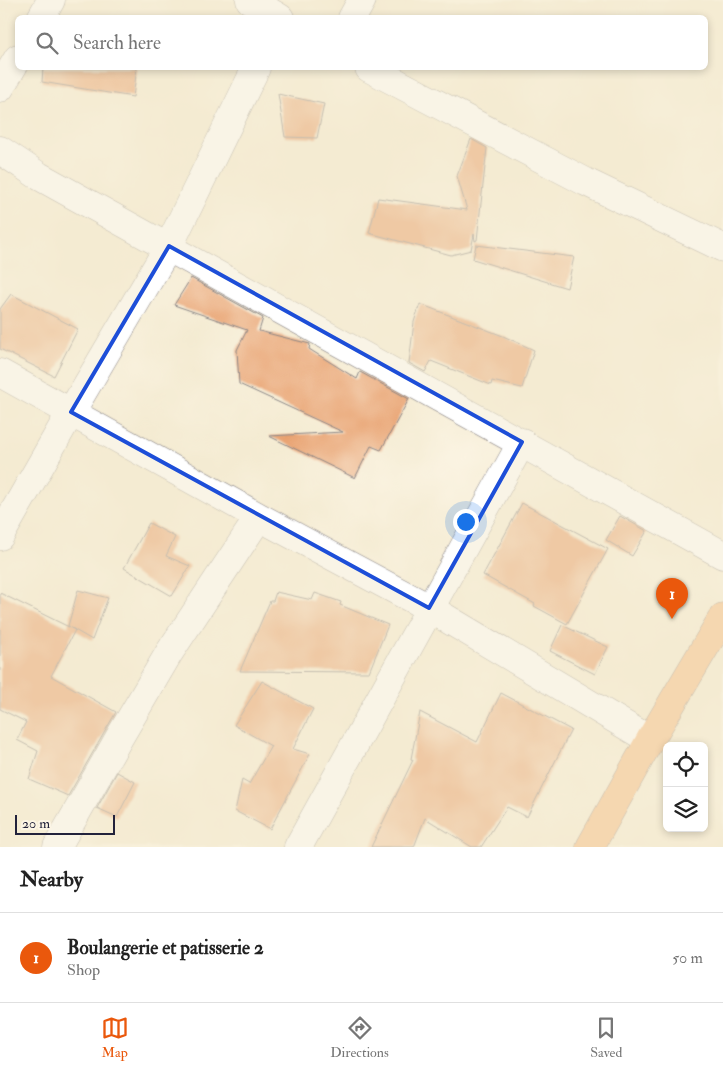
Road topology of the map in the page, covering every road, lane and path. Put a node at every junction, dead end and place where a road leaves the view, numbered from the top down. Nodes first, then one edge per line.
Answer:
1 (51, 0) edge
2 (250, 0) edge
3 (362, 0) edge
4 (43, 15) edge
5 (275, 15) edge
6 (354, 15) edge
7 (15, 63) edge
8 (255, 70) edge
9 (373, 70) edge
10 (0, 88) edge
11 (0, 150) edge
12 (169, 246) junction
13 (723, 248) edge
14 (0, 373) edge
15 (71, 412) junction
16 (522, 442) junction
17 (259, 517) junction
18 (0, 536) edge
19 (723, 555) edge
20 (429, 608) junction
21 (723, 617) edge
22 (650, 740) junction
23 (57, 847) edge
24 (298, 847) edge
25 (590, 847) edge

1 - 4 street
2 - 5 street
3 - 6 street
7 - 10 street
8 - 12 street
9 - 13 street
11 - 12 street
12 - 15 street
12 - 16 street
14 - 15 street
15 - 17 street
15 - 18 street
16 - 19 street
16 - 20 street
17 - 20 street
17 - 23 street
20 - 22 street
20 - 24 street
21 - 22 main road
22 - 25 main road

